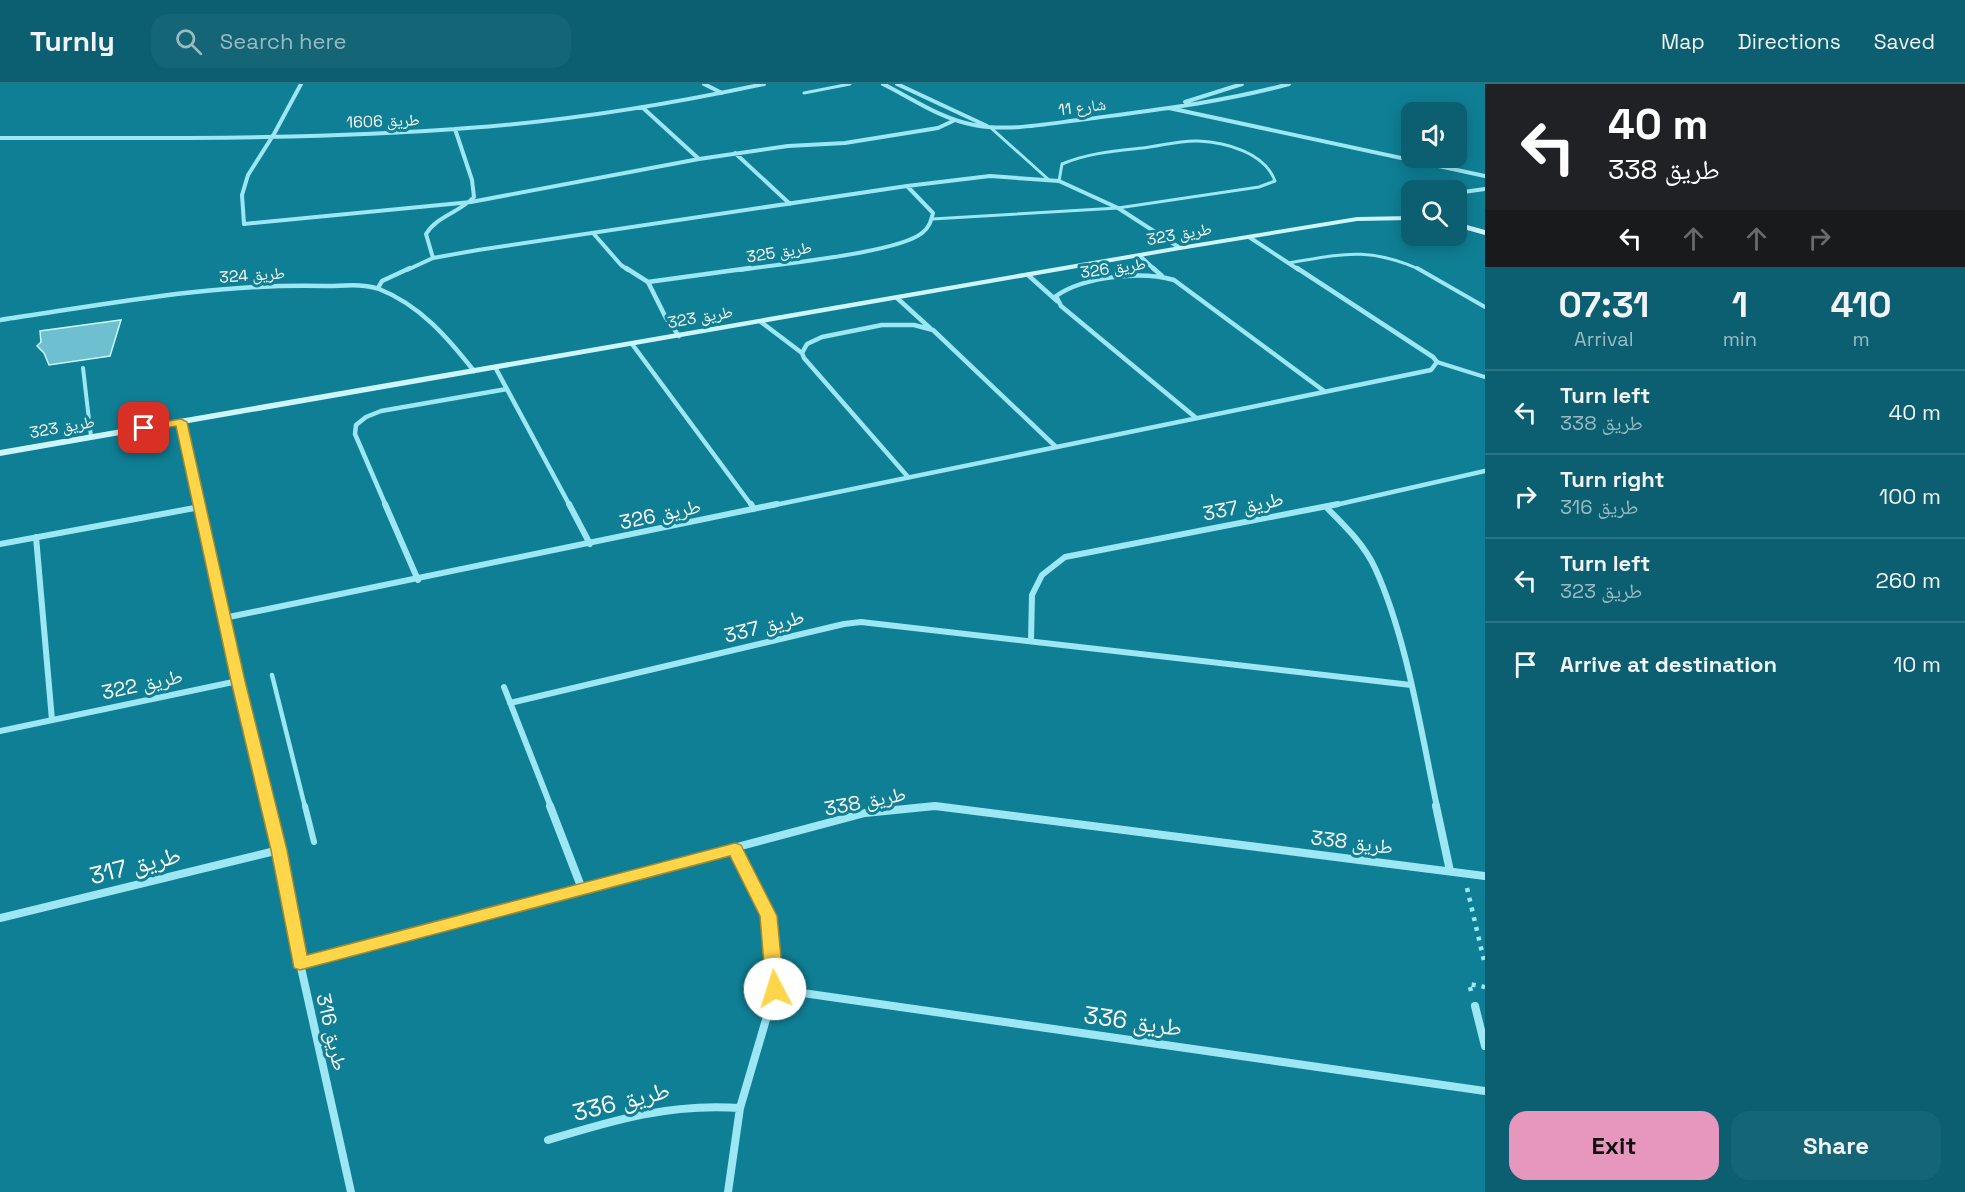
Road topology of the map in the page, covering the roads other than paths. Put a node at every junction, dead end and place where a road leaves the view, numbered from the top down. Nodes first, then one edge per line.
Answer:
1 (301, 84) edge
2 (704, 84) edge
3 (764, 84) edge
4 (850, 84) edge
5 (883, 84) edge
6 (897, 84) edge
7 (1242, 84) edge
8 (1289, 84) edge
9 (722, 93) junction
10 (804, 93) dead end
11 (1176, 106) junction
12 (642, 107) junction
13 (1164, 107) junction
14 (953, 121) junction
15 (990, 127) junction
16 (455, 129) junction
17 (272, 137) junction
18 (0, 138) edge
19 (735, 153) junction
20 (699, 159) junction
21 (1485, 176) edge
22 (1049, 180) junction
23 (1059, 182) junction
24 (907, 186) junction
25 (1485, 189) edge
26 (1467, 191) edge
27 (471, 202) junction
28 (790, 204) junction
29 (1118, 208) junction
30 (1401, 218) edge
31 (932, 219) junction
32 (1467, 228) edge
33 (593, 233) junction
34 (1485, 233) edge
35 (1249, 237) junction
36 (1180, 248) junction
37 (1140, 256) junction
38 (433, 258) junction
39 (1288, 263) junction
40 (1028, 275) junction
41 (1162, 276) junction
42 (648, 282) junction
43 (378, 288) junction
44 (897, 298) junction
45 (1057, 301) junction
46 (1485, 307) edge
47 (0, 320) edge
48 (761, 322) junction
49 (933, 330) junction
50 (679, 336) junction
51 (632, 344) junction
52 (802, 353) junction
53 (1437, 362) junction
54 (495, 367) junction
55 (83, 368) dead end
56 (474, 371) junction
57 (1485, 377) edge
58 (507, 389) junction
59 (1324, 391) junction
60 (1195, 417) junction
61 (181, 422) junction
62 (91, 437) junction
63 (1055, 446) junction
64 (0, 453) edge
65 (1485, 471) edge
66 (908, 477) junction
67 (200, 507) junction
68 (1326, 507) junction
69 (754, 509) junction
70 (36, 537) junction
71 (0, 544) edge
72 (590, 544) junction
73 (418, 580) junction
74 (224, 618) junction
75 (1030, 640) junction
76 (272, 675) dead end
77 (238, 681) junction
78 (1411, 685) junction
79 (504, 687) dead end
80 (510, 703) junction
81 (52, 720) junction
82 (0, 731) edge
83 (314, 842) dead end
84 (735, 849) junction
85 (279, 850) junction
86 (1450, 871) junction
87 (1485, 876) edge
88 (582, 889) junction
89 (0, 918) edge
90 (300, 963) junction
91 (775, 989) junction
92 (1475, 1006) dead end
93 (1485, 1046) edge
94 (1485, 1091) edge
95 (740, 1108) junction
96 (548, 1140) dead end
97 (351, 1192) edge
98 (728, 1192) edge

1 - 17 street
2 - 9 street
3 - 9 street, طريق 1606
4 - 10 lane
5 - 14 street
6 - 15 street
7 - 11 street, شارع 11
8 - 11 street, شارع 11
9 - 12 street, طريق 1606
11 - 13 street, شارع 11
12 - 16 street, طريق 1606
12 - 20 street
13 - 15 street, شارع 11
13 - 21 street
14 - 15 street, شارع 11
14 - 19 street
15 - 22 lane
16 - 17 street, طريق 1606
16 - 27 street
17 - 18 street, طريق 1606
17 - 27 street
19 - 20 street
19 - 28 street
20 - 27 street
22 - 23 street
22 - 24 street
23 - 29 street
23 - 29 lane
24 - 28 street
24 - 31 street
25 - 26 street
27 - 38 street
28 - 33 street
29 - 31 lane
29 - 36 street
30 - 35 street, طريق 323
31 - 42 street, طريق 325
32 - 34 street
33 - 38 street
33 - 42 street
35 - 36 street, طريق 323
35 - 39 street
36 - 37 street, طريق 323
37 - 40 street, طريق 323
37 - 41 street
38 - 43 street
39 - 46 lane
39 - 53 street
40 - 44 street, طريق 323
40 - 45 street
41 - 45 street, طريق 326
41 - 59 street, طريق 326
42 - 50 street
43 - 47 street, طريق 324
43 - 56 street, طريق 324
44 - 48 street, طريق 323
44 - 49 street
45 - 60 street
48 - 50 street, طريق 323
48 - 52 street
49 - 52 street
49 - 63 street
50 - 51 street, طريق 323
51 - 54 street, طريق 323
51 - 69 street
52 - 66 street
53 - 57 lane
53 - 59 street, طريق 326
54 - 56 street, طريق 323
54 - 58 street
55 - 62 lane
56 - 61 street, طريق 323
58 - 72 street
58 - 73 street
59 - 60 street, طريق 326
60 - 63 street, طريق 326
61 - 62 street, طريق 323
61 - 67 street, طريق 316
62 - 64 street, طريق 323
63 - 66 street, طريق 326
65 - 68 street, طريق 337
66 - 69 street, طريق 326
67 - 70 street
67 - 74 street, طريق 316
68 - 75 street, طريق 337
68 - 78 street
69 - 72 street, طريق 326
70 - 71 street
70 - 81 street
72 - 73 street, طريق 326
73 - 74 street, طريق 326
74 - 77 street, طريق 316
75 - 78 street, طريق 337
75 - 80 street, طريق 337
76 - 83 lane
77 - 81 street, طريق 322
77 - 85 street, طريق 316
78 - 86 street
79 - 80 street
80 - 88 street
81 - 82 street, طريق 322
84 - 86 street, طريق 338
84 - 88 street, طريق 338
84 - 91 street
85 - 89 street, طريق 317
85 - 90 street, طريق 316
86 - 87 street, طريق 338
88 - 90 street, طريق 338
90 - 97 street, طريق 316
91 - 94 street, طريق 336
91 - 95 street
92 - 93 street
95 - 96 street, طريق 336
95 - 98 street

